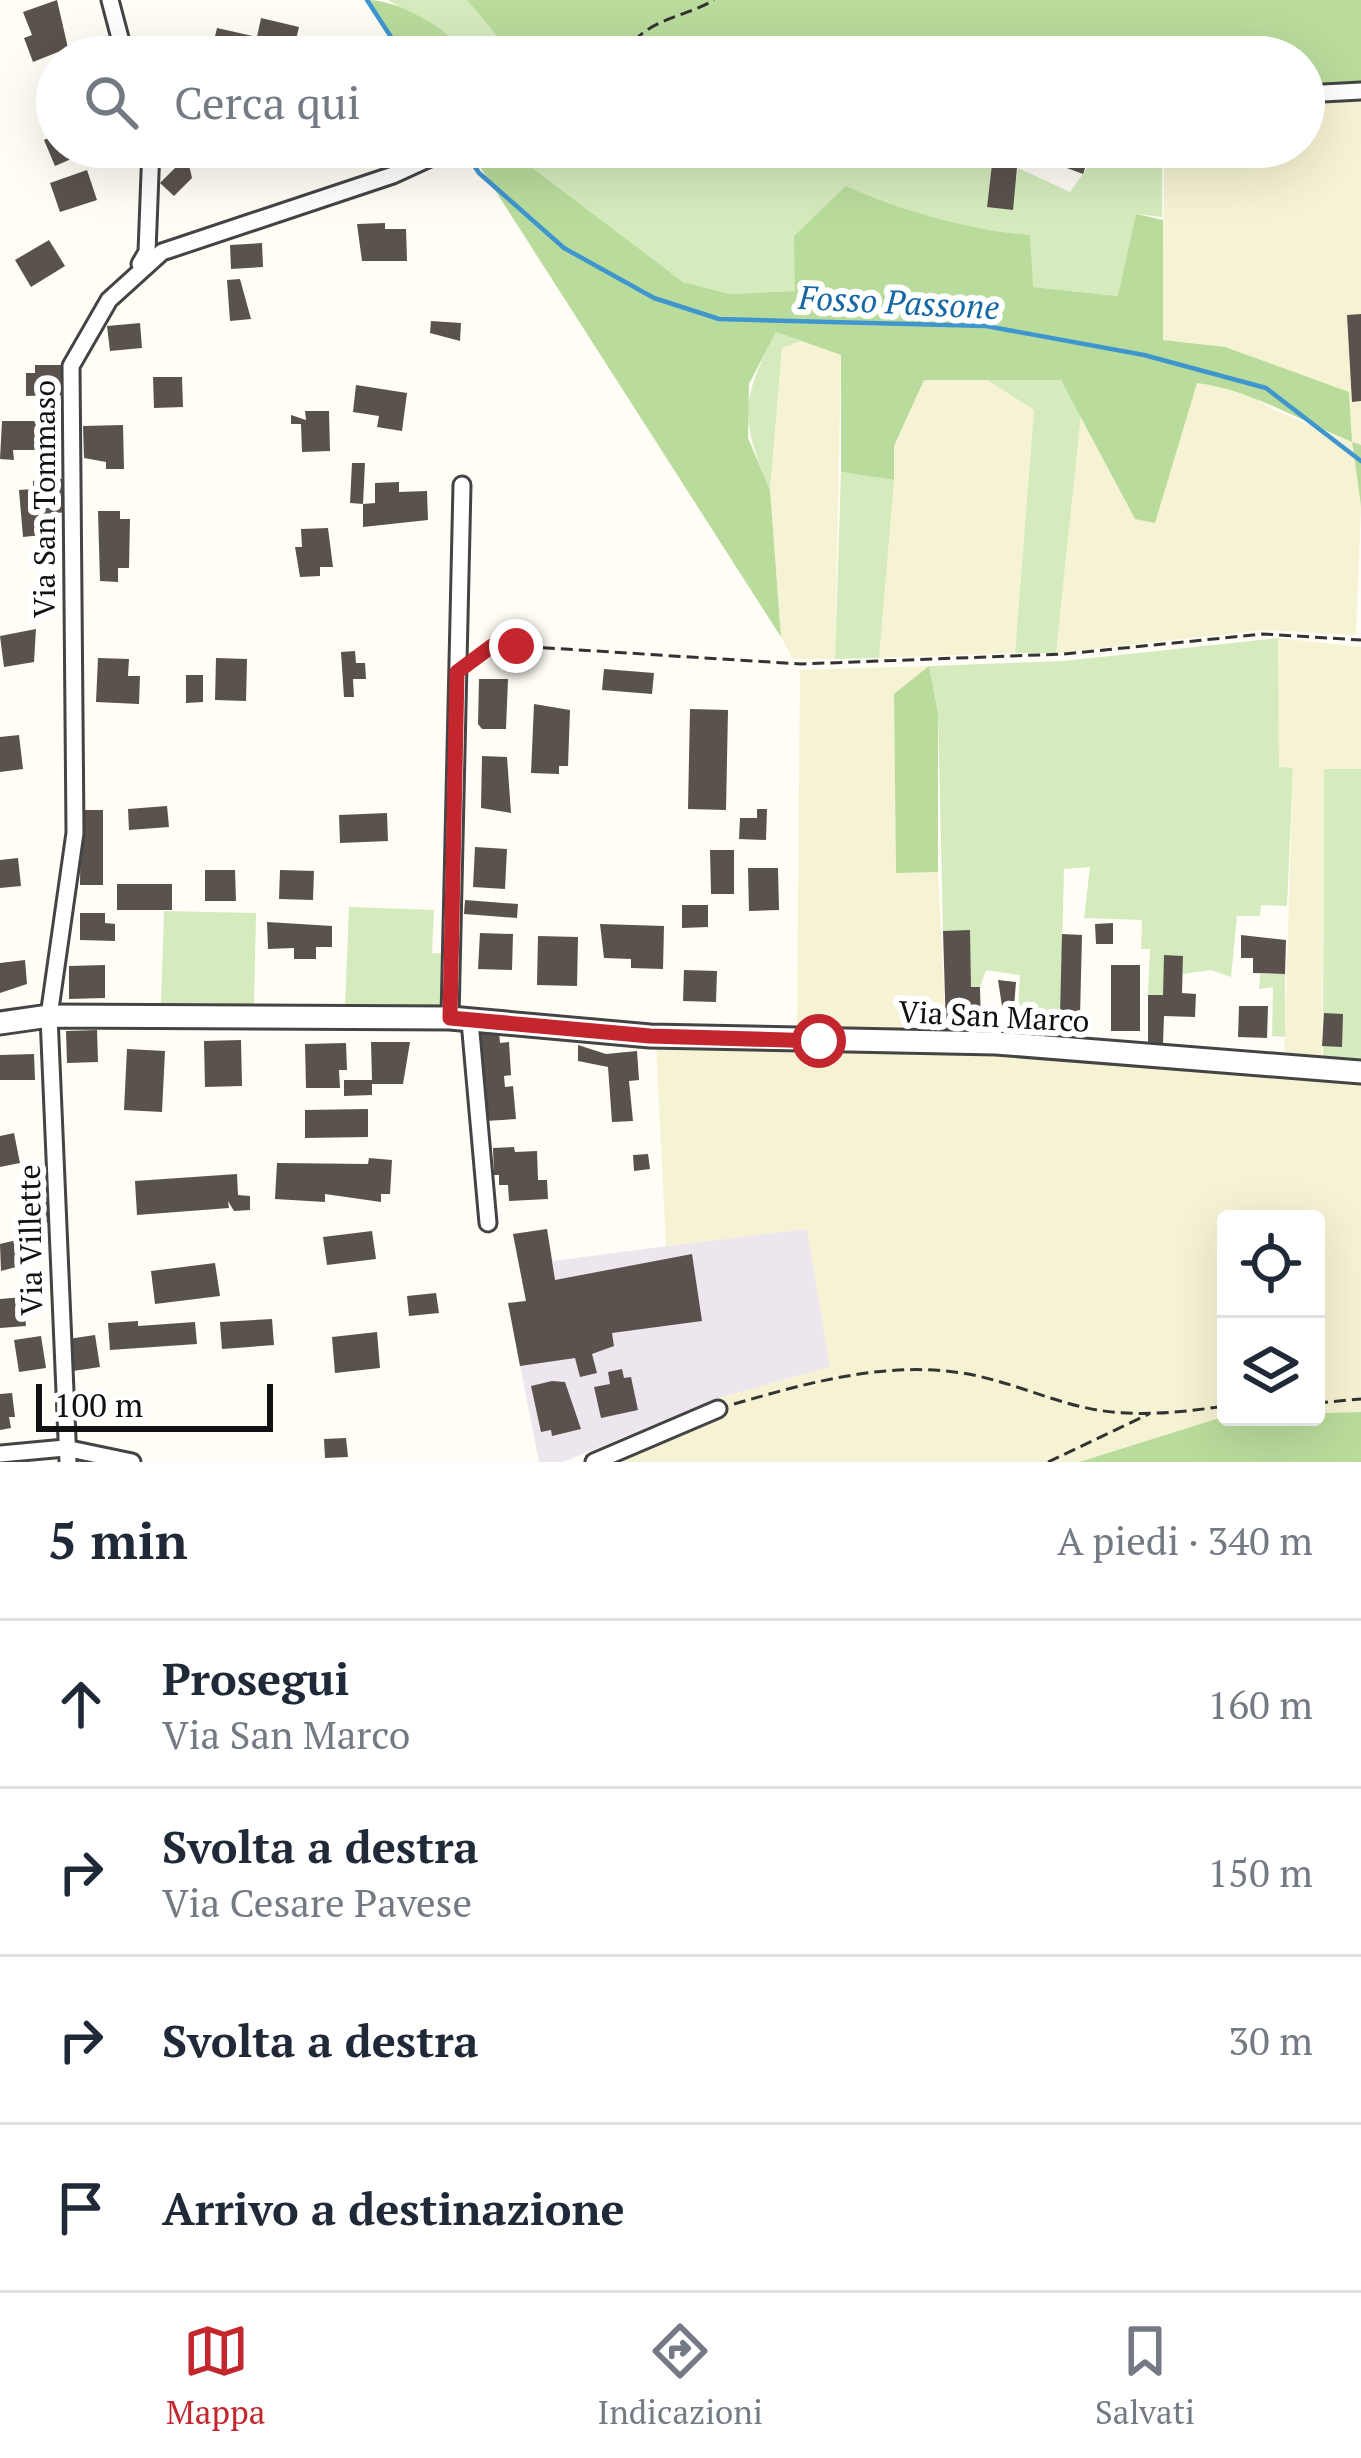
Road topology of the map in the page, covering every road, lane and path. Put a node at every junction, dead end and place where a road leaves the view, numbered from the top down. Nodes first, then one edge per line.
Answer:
1 (110, 0) edge
2 (714, 0) edge
3 (119, 36) edge
4 (636, 36) edge
5 (1361, 91) edge
6 (1325, 93) edge
7 (150, 168) edge
8 (408, 168) edge
9 (136, 272) junction
10 (462, 484) dead end
11 (1361, 640) edge
12 (457, 672) junction
13 (49, 1016) junction
14 (460, 1019) junction
15 (0, 1023) edge
16 (1361, 1072) edge
17 (488, 1223) dead end
18 (1361, 1399) edge
19 (1325, 1402) edge
20 (1217, 1407) edge
21 (718, 1409) joint
22 (1151, 1413) junction
23 (0, 1454) edge
24 (67, 1455) edge
25 (132, 1462) edge
26 (594, 1462) edge
27 (1048, 1462) edge

1 - 3 street
2 - 4 path
5 - 6 street
7 - 9 street
8 - 9 street, Via San Tommaso
9 - 13 street, Via San Tommaso
10 - 12 street
11 - 12 path
12 - 14 street
13 - 14 street, Via San Marco
13 - 15 street, Via San Marco
13 - 24 street, Via Villette
14 - 16 street, Via San Marco
14 - 17 street
18 - 19 path
20 - 22 path
21 - 22 path
21 - 26 street
22 - 27 path
23 - 24 street
24 - 25 street

